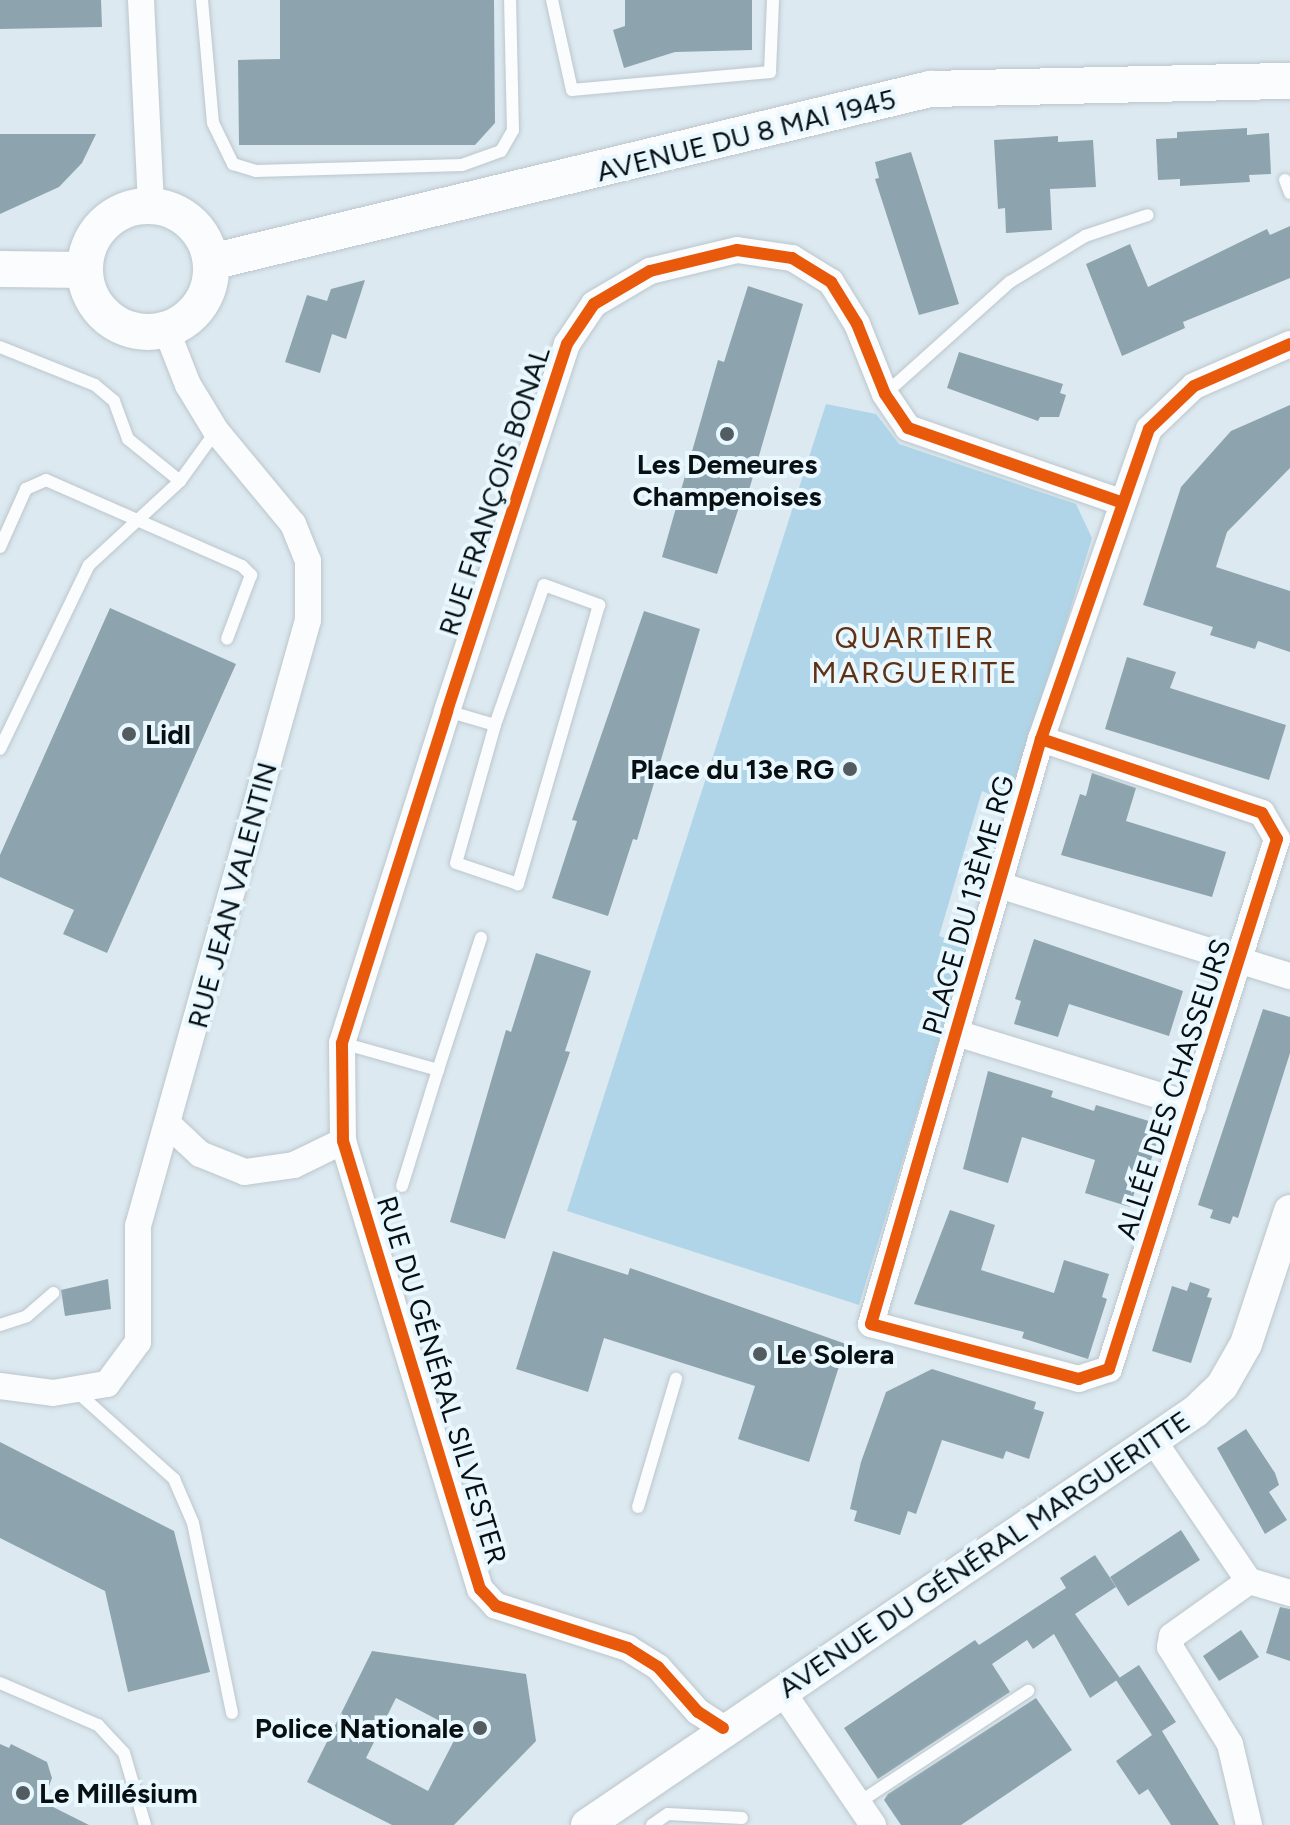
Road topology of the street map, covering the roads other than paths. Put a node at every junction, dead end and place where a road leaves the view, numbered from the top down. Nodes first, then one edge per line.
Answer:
1 (141, 0) edge
2 (202, 0) edge
3 (510, 0) edge
4 (552, 0) edge
5 (773, 0) edge
6 (1290, 81) edge
7 (1285, 180) dead end
8 (1290, 193) edge
9 (151, 206) junction
10 (1148, 215) dead end
11 (211, 262) junction
12 (0, 269) edge
13 (85, 270) junction
14 (166, 329) junction
15 (1290, 344) edge
16 (0, 347) edge
17 (885, 394) junction
18 (216, 431) junction
19 (180, 481) junction
20 (1120, 502) junction
21 (133, 521) junction
22 (0, 547) edge
23 (227, 639) dead end
24 (447, 711) junction
25 (495, 725) junction
26 (1041, 739) junction
27 (0, 749) edge
28 (999, 885) junction
29 (481, 938) dead end
30 (1240, 958) junction
31 (1290, 976) edge
32 (956, 1033) junction
33 (342, 1043) junction
34 (438, 1070) junction
35 (1193, 1106) junction
36 (168, 1124) junction
37 (343, 1141) junction
38 (402, 1186) dead end
39 (1290, 1211) edge
40 (53, 1293) dead end
41 (871, 1324) joint
42 (0, 1325) edge
43 (676, 1379) dead end
44 (0, 1386) edge
45 (74, 1389) junction
46 (1153, 1440) junction
47 (638, 1507) dead end
48 (1249, 1581) junction
49 (1290, 1593) edge
50 (0, 1683) edge
51 (782, 1691) junction
52 (1028, 1691) dead end
53 (232, 1713) dead end
54 (723, 1728) junction
55 (865, 1814) edge
56 (742, 1818) dead end
57 (145, 1825) edge
58 (587, 1825) edge
59 (652, 1825) edge
60 (1249, 1825) edge

1 - 9 street
2 - 3 lane
4 - 5 lane
6 - 11 main road, AVENUE DU 8 MAI 1945
7 - 8 lane
9 - 11 main road
9 - 13 main road
10 - 17 lane
11 - 14 main road
12 - 13 main road
13 - 14 main road
14 - 18 street, RUE JEAN VALENTIN
15 - 20 street
16 - 19 lane
17 - 20 street, RUE FRANÇOIS BONAL
17 - 24 street, RUE FRANÇOIS BONAL
18 - 19 lane
18 - 36 street, RUE JEAN VALENTIN
19 - 21 lane
20 - 26 street, PLACE DU 13ÈME RG
21 - 22 lane
21 - 23 lane
21 - 27 lane
24 - 25 lane
24 - 33 street, RUE FRANÇOIS BONAL
25 - 25 lane
26 - 28 street, PLACE DU 13ÈME RG
26 - 30 street, ALLÉE DES CHASSEURS
28 - 30 street
28 - 32 street, PLACE DU 13ÈME RG
29 - 34 lane
30 - 31 street
30 - 35 street, ALLÉE DES CHASSEURS
32 - 35 street
32 - 41 street, PLACE DU 13ÈME RG
33 - 34 lane
33 - 37 street, RUE FRANÇOIS BONAL
34 - 38 lane
35 - 41 street, ALLÉE DES CHASSEURS
36 - 37 street
36 - 45 street, RUE JEAN VALENTIN
37 - 54 street, RUE DU GÉNÉRAL SILVESTER
39 - 46 street, AVENUE DU GÉNÉRAL MARGUERITTE
40 - 42 lane
43 - 47 lane
44 - 45 street, RUE JEAN VALENTIN
45 - 53 lane
46 - 48 street
46 - 51 street, AVENUE DU GÉNÉRAL MARGUERITTE
48 - 49 street
48 - 60 street
50 - 57 lane
51 - 54 street, AVENUE DU GÉNÉRAL MARGUERITTE
51 - 55 street
52 - 55 lane
54 - 58 street, AVENUE DU GÉNÉRAL MARGUERITTE
56 - 59 lane

